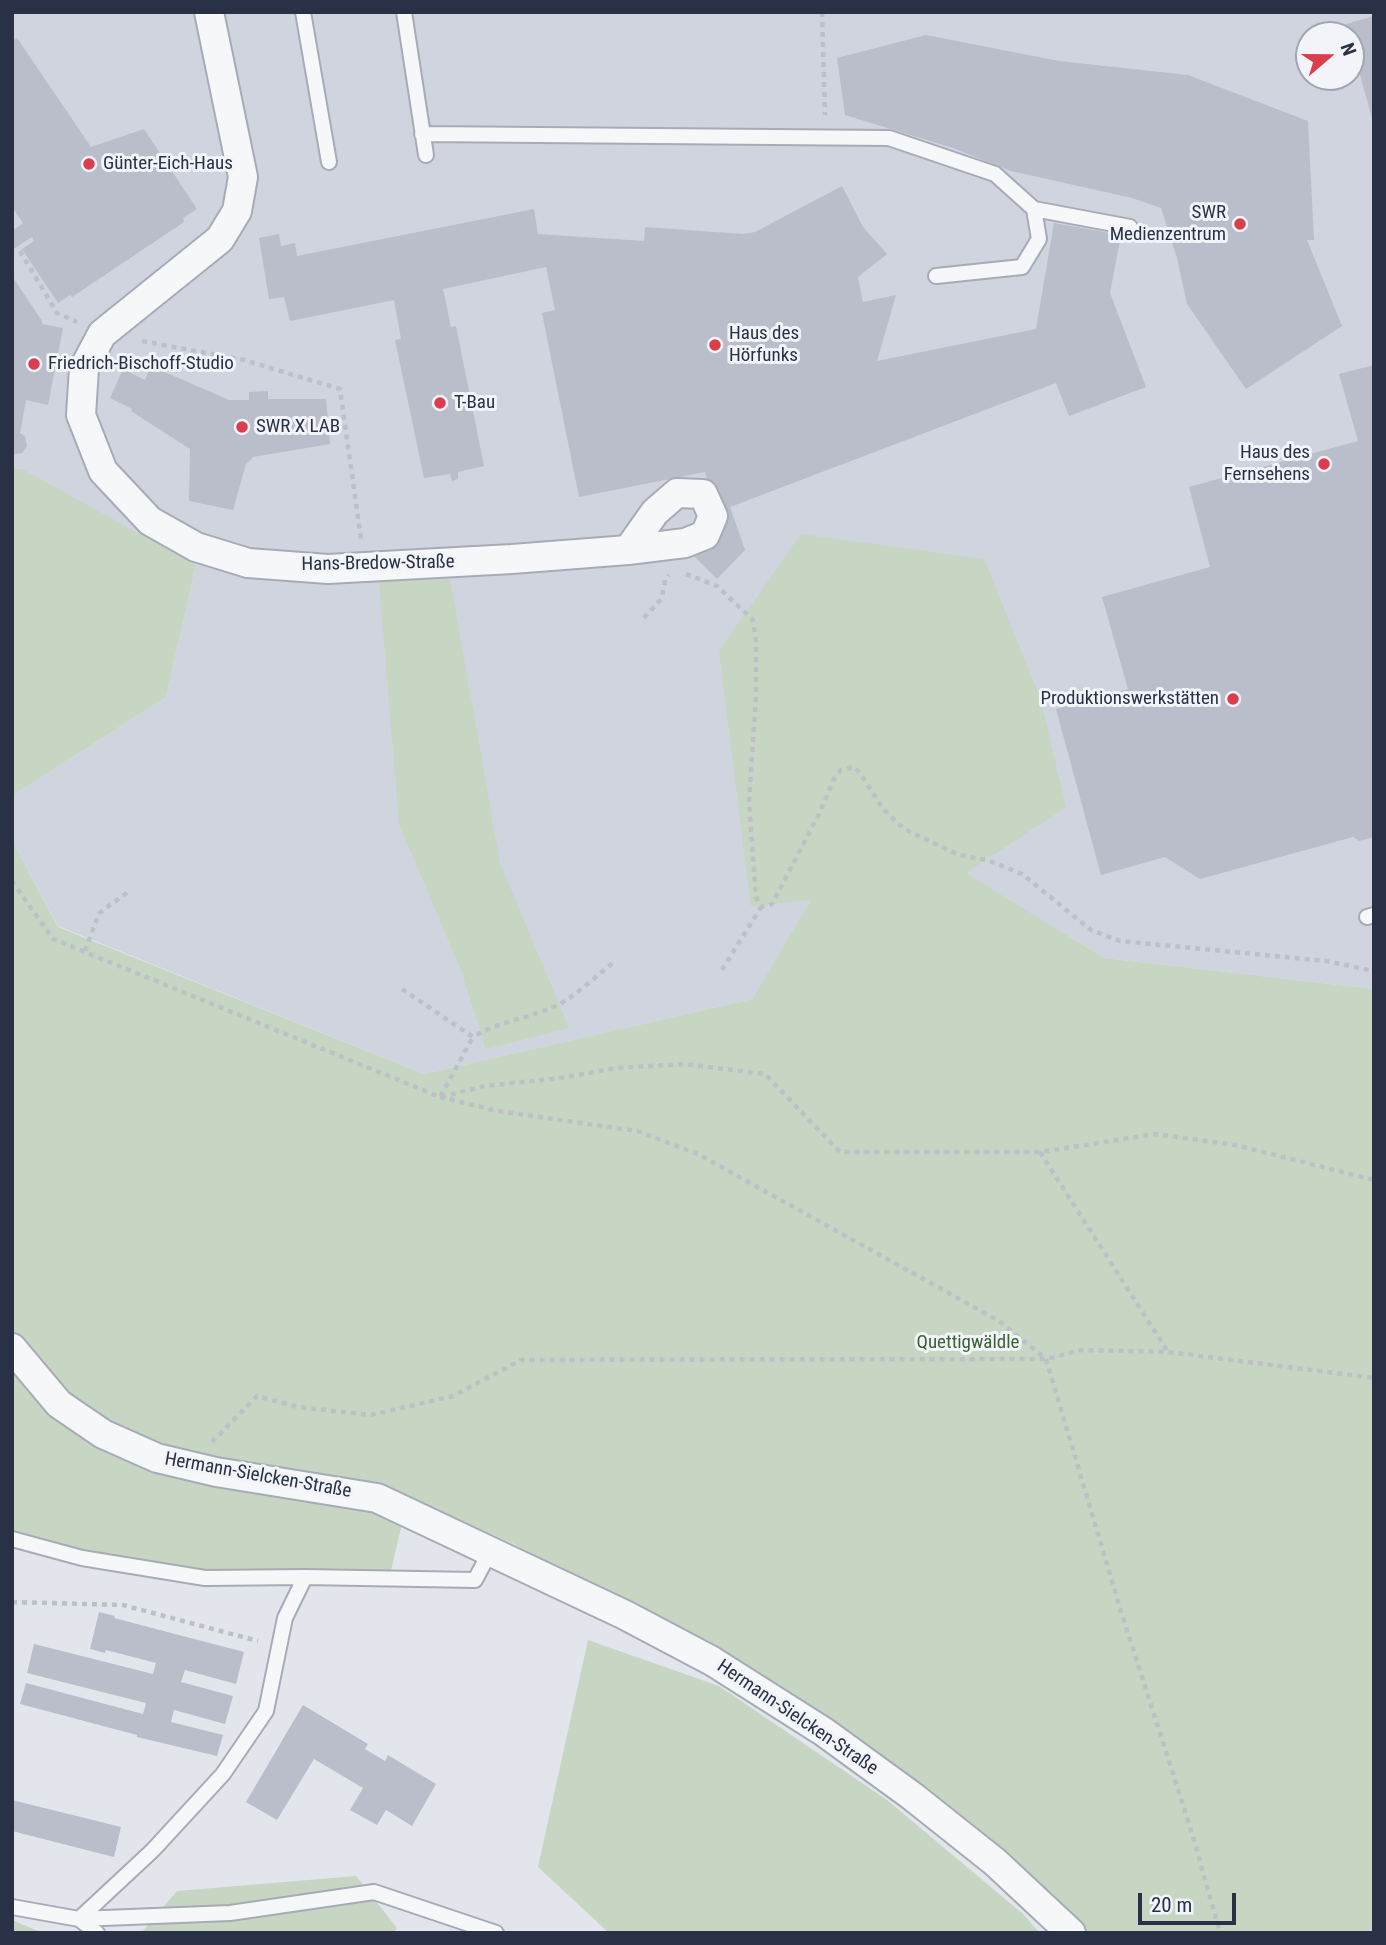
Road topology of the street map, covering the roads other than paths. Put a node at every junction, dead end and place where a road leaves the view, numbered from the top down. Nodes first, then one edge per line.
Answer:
1 (209, 12) edge
2 (303, 12) edge
3 (404, 12) edge
4 (422, 134) junction
5 (426, 155) dead end
6 (329, 162) dead end
7 (1034, 209) junction
8 (1130, 227) dead end
9 (936, 276) dead end
10 (628, 550) dead end
11 (12, 1348) edge
12 (12, 1539) edge
13 (490, 1552) junction
14 (305, 1577) junction
15 (12, 1907) edge
16 (82, 1926) edge
17 (97, 1933) edge
18 (496, 1933) edge
19 (1071, 1933) edge

1 - 10 street, Hans-Bredow-Straße
2 - 6 lane
3 - 4 lane
4 - 5 lane
4 - 7 lane
7 - 8 lane
7 - 9 lane
11 - 13 street, Hermann-Sielcken-Straße
12 - 14 lane
13 - 14 lane
13 - 19 street, Hermann-Sielcken-Straße
14 - 16 lane
15 - 16 lane
16 - 17 lane
16 - 18 lane

